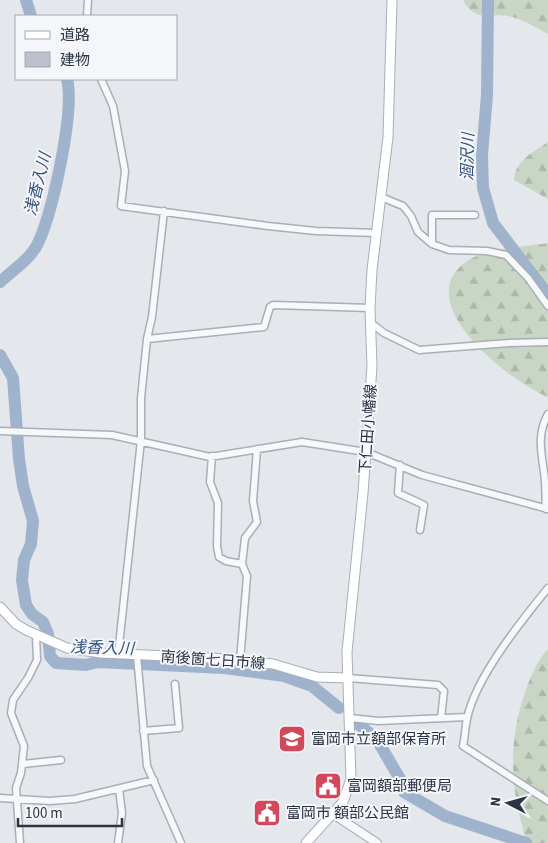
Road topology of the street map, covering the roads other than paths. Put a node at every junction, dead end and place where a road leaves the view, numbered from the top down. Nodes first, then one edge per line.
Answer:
1 (88, 0) edge
2 (392, 0) edge
3 (87, 15) edge
4 (101, 80) edge
5 (381, 197) junction
6 (164, 210) junction
7 (476, 215) dead end
8 (377, 233) junction
9 (432, 244) junction
10 (548, 306) edge
11 (370, 308) junction
12 (371, 322) junction
13 (147, 339) junction
14 (548, 342) edge
15 (548, 414) edge
16 (0, 431) edge
17 (141, 440) junction
18 (257, 450) junction
19 (366, 452) junction
20 (212, 456) junction
21 (400, 464) junction
22 (547, 509) edge
23 (420, 530) dead end
24 (242, 564) junction
25 (548, 588) edge
26 (0, 606) edge
27 (38, 637) junction
28 (118, 655) junction
29 (240, 661) junction
30 (138, 663) junction
31 (348, 678) junction
32 (175, 684) dead end
33 (467, 717) junction
34 (350, 718) junction
35 (441, 718) junction
36 (143, 731) junction
37 (61, 760) dead end
38 (23, 764) junction
39 (154, 780) junction
40 (119, 789) junction
41 (0, 798) edge
42 (17, 798) junction
43 (548, 801) edge
44 (333, 814) junction
45 (20, 843) edge
46 (118, 843) edge
47 (181, 843) edge
48 (306, 843) edge
49 (377, 843) edge

1 - 3 street
2 - 5 main road, 下仁田小幡線
4 - 6 street
5 - 8 main road, 下仁田小幡線
5 - 9 street
6 - 8 street
6 - 13 street
7 - 9 street
8 - 11 main road, 下仁田小幡線
9 - 10 street
11 - 12 main road, 下仁田小幡線
11 - 13 street
12 - 14 street
12 - 19 main road, 下仁田小幡線
13 - 17 street
15 - 22 street
16 - 17 street
17 - 20 street
17 - 28 street
18 - 19 street
18 - 20 street
18 - 24 street
19 - 21 street
19 - 31 main road, 下仁田小幡線
20 - 24 street
21 - 22 street
21 - 23 street
24 - 29 street
25 - 33 street
26 - 27 main road, 南後箇七日市線
27 - 28 main road, 南後箇七日市線
27 - 38 street
28 - 30 main road, 南後箇七日市線
29 - 30 main road, 南後箇七日市線
29 - 31 main road, 南後箇七日市線
30 - 36 street
31 - 34 main road, 下仁田小幡線
31 - 35 street
32 - 36 street
33 - 35 street
33 - 43 street
34 - 35 street
34 - 44 main road, 下仁田小幡線
36 - 39 street
37 - 38 street
38 - 42 street
39 - 40 street
39 - 47 street
40 - 42 street
40 - 46 street
41 - 42 street
42 - 45 street
44 - 48 main road, 下仁田小幡線
44 - 49 street

